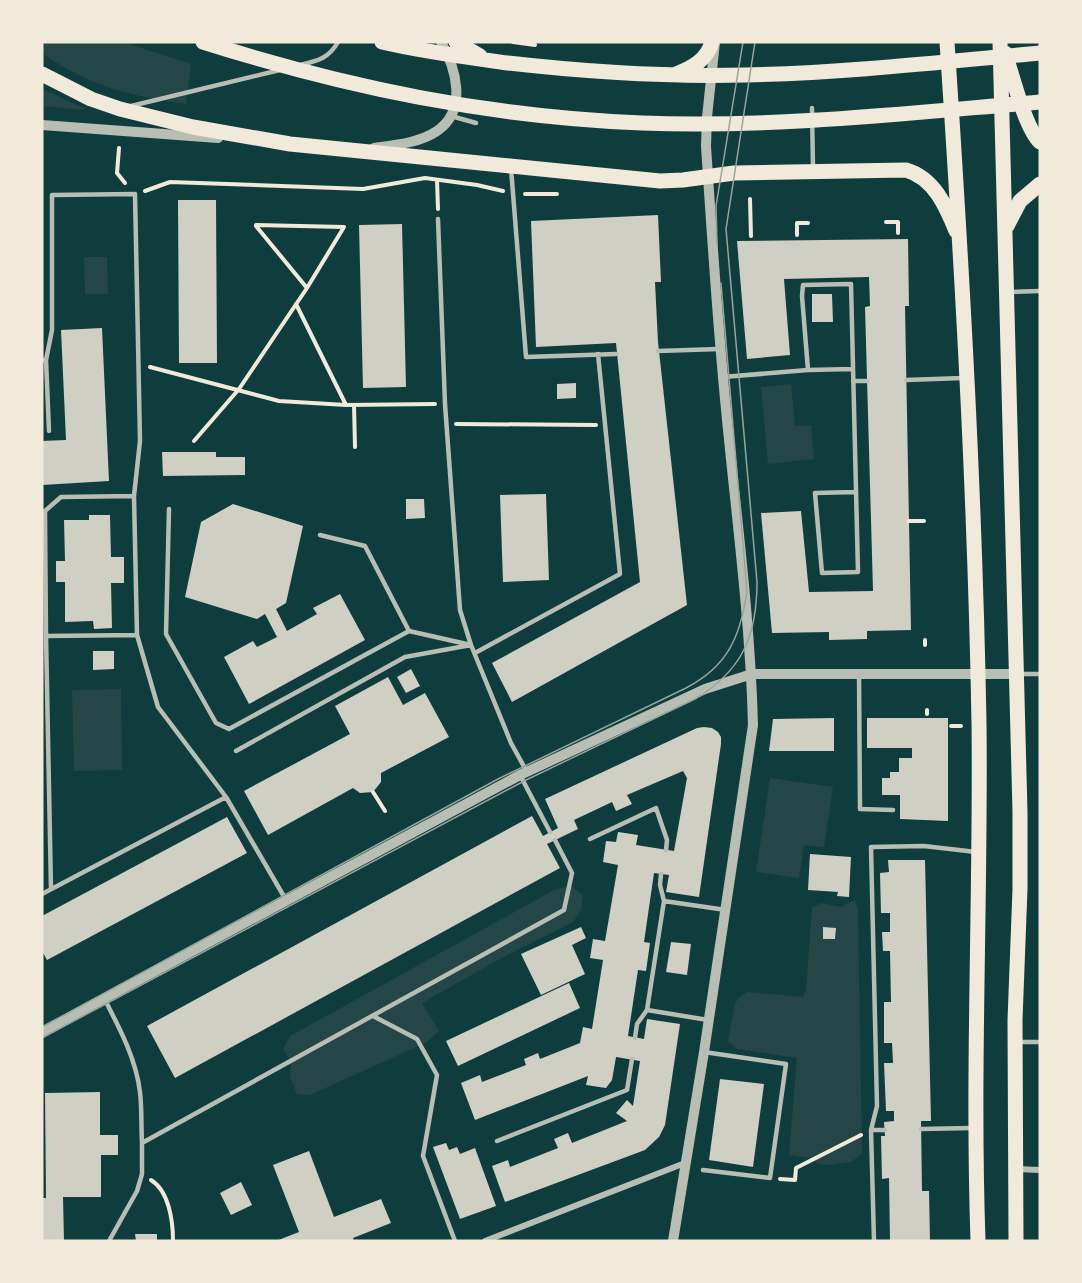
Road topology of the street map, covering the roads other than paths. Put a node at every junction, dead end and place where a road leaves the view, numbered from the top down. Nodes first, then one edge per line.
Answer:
1 (203, 42) edge
2 (338, 42) edge
3 (382, 42) edge
4 (441, 42) edge
5 (456, 42) edge
6 (714, 42) edge
7 (947, 42) edge
8 (1001, 42) edge
9 (1040, 53) edge
10 (42, 74) edge
11 (1040, 102) edge
12 (812, 108) dead end
13 (120, 109) junction
14 (451, 116) junction
15 (476, 123) dead end
16 (42, 125) edge
17 (1040, 142) edge
18 (290, 144) junction
19 (356, 151) junction
20 (511, 166) junction
21 (813, 172) junction
22 (708, 176) junction
23 (1040, 184) edge
24 (438, 219) road end
25 (1005, 228) junction
26 (960, 243) junction
27 (1040, 291) edge
28 (1008, 292) junction
29 (720, 348) junction
30 (658, 351) dead end
31 (598, 354) junction
32 (616, 354) dead end
33 (44, 360) edge
34 (853, 369) junction
35 (808, 370) junction
36 (723, 377) junction
37 (969, 378) junction
38 (906, 380) dead end
39 (853, 381) junction
40 (867, 381) dead end
41 (45, 387) edge
42 (49, 431) dead end
43 (856, 492) junction
44 (134, 496) junction
45 (169, 509) dead end
46 (44, 532) edge
47 (320, 535) dead end
48 (409, 631) junction
49 (137, 635) junction
50 (46, 636) junction
51 (471, 645) junction
52 (475, 654) junction
53 (752, 674) junction
54 (859, 674) junction
55 (978, 674) junction
56 (1017, 674) junction
57 (1040, 674) edge
58 (236, 751) dead end
59 (524, 773) junction
60 (226, 797) junction
61 (893, 810) dead end
62 (550, 832) dead end
63 (591, 839) dead end
64 (555, 840) dead end
65 (666, 850) dead end
66 (979, 852) junction
67 (661, 874) dead end
68 (51, 890) junction
69 (42, 894) edge
70 (286, 900) junction
71 (664, 901) junction
72 (726, 910) junction
73 (104, 998) junction
74 (647, 1010) junction
75 (373, 1016) junction
76 (709, 1020) junction
77 (42, 1032) edge
78 (635, 1038) dead end
79 (1015, 1042) junction
80 (1040, 1042) edge
81 (704, 1052) junction
82 (632, 1059) dead end
83 (975, 1128) junction
84 (921, 1129) dead end
85 (871, 1130) junction
86 (885, 1130) dead end
87 (497, 1141) dead end
88 (142, 1143) junction
89 (685, 1163) junction
90 (1015, 1169) junction
91 (703, 1170) dead end
92 (1040, 1170) edge
93 (109, 1241) edge
94 (455, 1241) edge
95 (485, 1241) edge
96 (673, 1241) edge
97 (874, 1241) edge
98 (978, 1241) edge
99 (1016, 1241) edge

1 - 11 main road
2 - 13 lane
3 - 9 main road
4 - 14 street
5 - 6 main road
6 - 22 street
7 - 26 main road
8 - 17 main road
8 - 25 main road
10 - 13 main road
12 - 21 lane
13 - 18 main road
14 - 15 lane
14 - 19 street
16 - 18 street
18 - 19 main road
19 - 20 main road
20 - 22 main road
20 - 31 lane
21 - 22 main road
21 - 26 main road
22 - 29 street
23 - 25 main road
24 - 51 lane
25 - 28 main road
26 - 37 main road
27 - 28 lane
28 - 56 main road
29 - 30 lane
29 - 36 street
31 - 32 lane
31 - 52 lane
33 - 41 lane
33 - 44 lane
34 - 35 lane
34 - 35 lane
34 - 39 lane
35 - 36 lane
36 - 53 street
37 - 38 lane
37 - 55 main road
39 - 40 lane
39 - 43 lane
41 - 42 lane
43 - 43 lane
44 - 46 lane
44 - 49 lane
45 - 48 lane
46 - 50 lane
47 - 48 lane
48 - 51 lane
49 - 50 lane
49 - 60 lane
50 - 68 lane
51 - 52 lane
51 - 58 lane
52 - 59 lane
53 - 54 street
53 - 59 street
53 - 72 street
54 - 55 street
54 - 61 lane
55 - 56 street
55 - 66 main road
56 - 57 lane
56 - 79 main road
59 - 62 lane
59 - 70 street
60 - 68 lane
60 - 70 lane
63 - 65 lane
64 - 75 lane
66 - 83 main road
66 - 85 lane
67 - 71 lane
68 - 69 lane
70 - 73 street
71 - 72 lane
71 - 74 lane
72 - 76 street
73 - 77 street
73 - 88 lane
74 - 76 lane
74 - 78 lane
75 - 88 lane
75 - 94 lane
76 - 81 street
79 - 80 lane
79 - 90 main road
81 - 89 street
81 - 91 lane
82 - 87 lane
83 - 84 lane
83 - 98 main road
85 - 86 lane
85 - 97 lane
88 - 93 lane
89 - 95 street
89 - 96 street
90 - 92 street
90 - 99 main road

